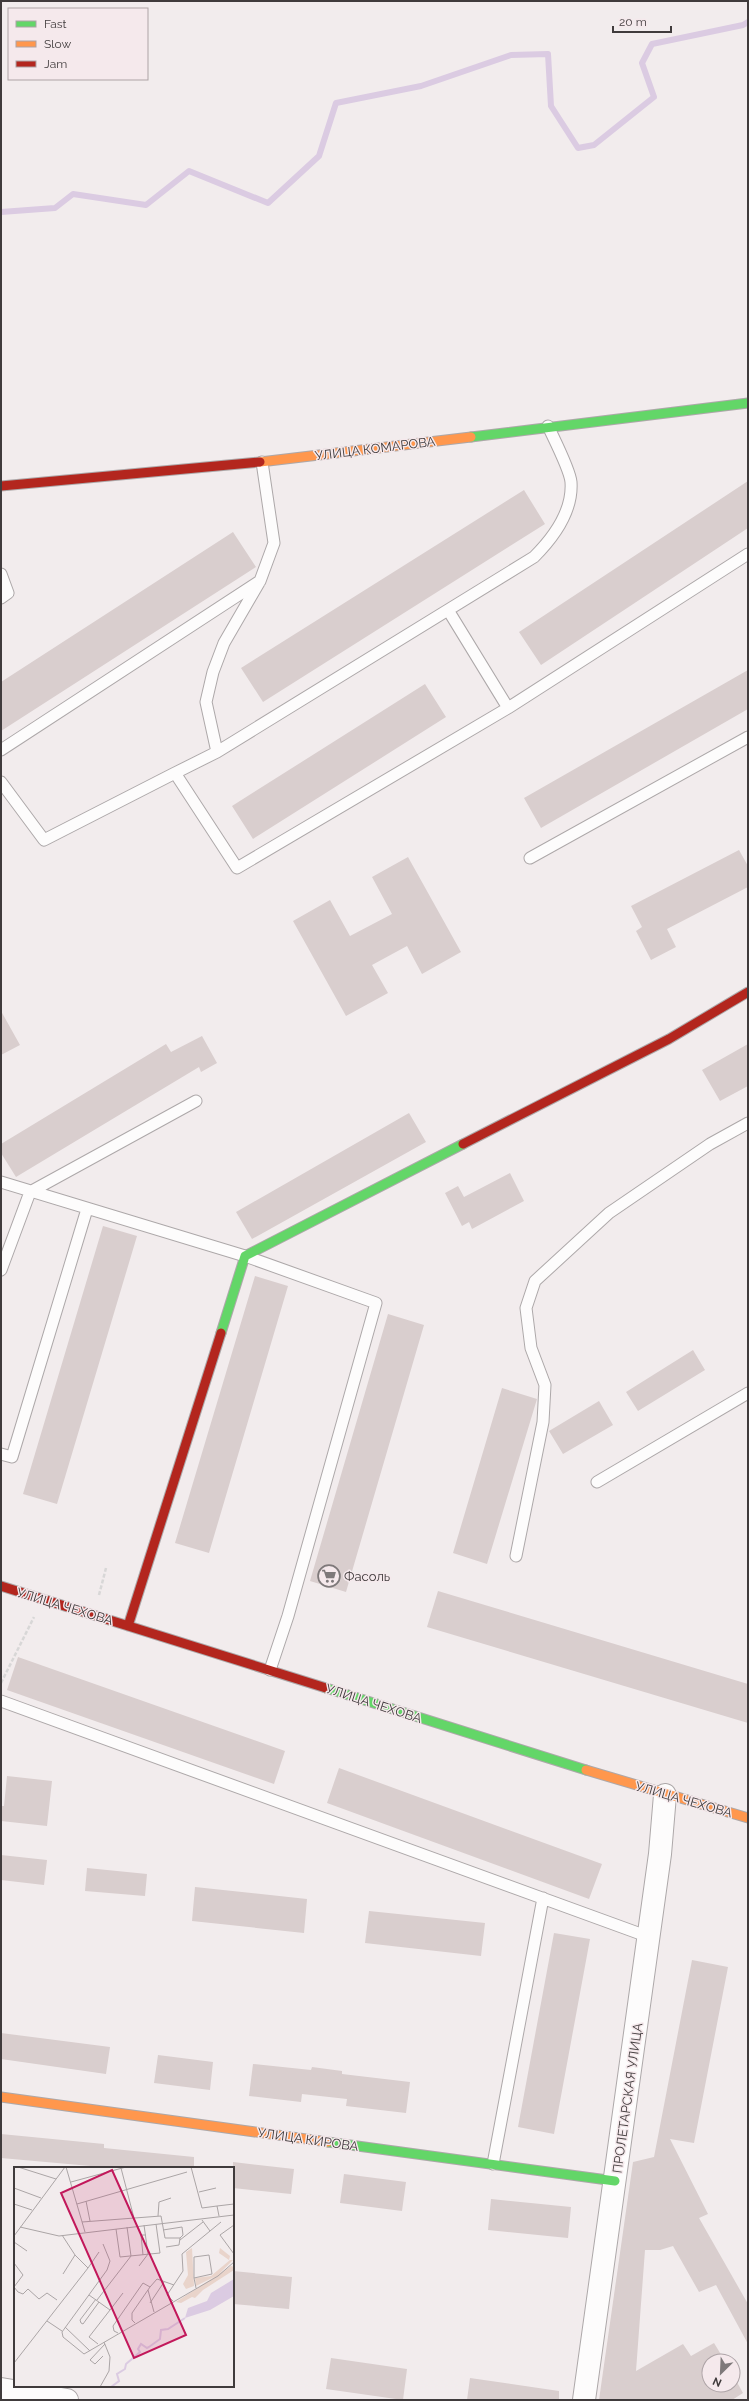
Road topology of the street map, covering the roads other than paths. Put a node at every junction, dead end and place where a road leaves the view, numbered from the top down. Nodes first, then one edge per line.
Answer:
1 (748, 403) edge
2 (548, 426) junction
3 (262, 462) junction
4 (1, 486) edge
5 (748, 554) edge
6 (1, 574) edge
7 (260, 581) junction
8 (1, 598) edge
9 (448, 610) junction
10 (508, 708) junction
11 (748, 737) edge
12 (1, 750) edge
13 (217, 752) junction
14 (175, 773) junction
15 (1, 782) edge
16 (530, 858) dead end
17 (748, 992) edge
18 (196, 1101) dead end
19 (748, 1123) edge
20 (1, 1182) edge
21 (30, 1192) junction
22 (88, 1209) junction
23 (245, 1256) junction
24 (1, 1270) edge
25 (748, 1393) edge
26 (1, 1454) edge
27 (597, 1482) dead end
28 (516, 1556) dead end
29 (1, 1586) edge
30 (128, 1626) junction
31 (270, 1670) junction
32 (1, 1701) edge
33 (665, 1795) junction
34 (748, 1818) edge
35 (543, 1898) junction
36 (649, 1937) junction
37 (1, 2097) edge
38 (494, 2164) junction
39 (615, 2181) junction
40 (1, 2389) edge
41 (67, 2400) edge
42 (584, 2400) edge

1 - 2 street, УЛИЦА КОМАРОВА
2 - 3 street, УЛИЦА КОМАРОВА
2 - 9 lane
3 - 4 street, УЛИЦА КОМАРОВА
3 - 7 lane
5 - 10 lane
6 - 8 lane
7 - 12 lane
7 - 13 lane
9 - 10 lane
9 - 13 lane
10 - 14 lane
11 - 16 lane
13 - 14 lane
14 - 15 lane
17 - 23 street
18 - 21 lane
19 - 28 lane
20 - 21 lane
21 - 22 lane
21 - 24 lane
22 - 23 lane
22 - 26 lane
23 - 30 street
23 - 31 lane
25 - 27 lane
29 - 30 street, УЛИЦА ЧЕХОВА
30 - 31 street, УЛИЦА ЧЕХОВА
31 - 33 street, УЛИЦА ЧЕХОВА
32 - 35 lane
33 - 34 street, УЛИЦА ЧЕХОВА
33 - 36 street, ПРОЛЕТАРСКАЯ УЛИЦА
35 - 36 lane
35 - 38 lane
36 - 39 street, ПРОЛЕТАРСКАЯ УЛИЦА
37 - 38 street, УЛИЦА КИРОВА
38 - 39 street, УЛИЦА КИРОВА
39 - 42 street, ПРОЛЕТАРСКАЯ УЛИЦА
40 - 41 street

